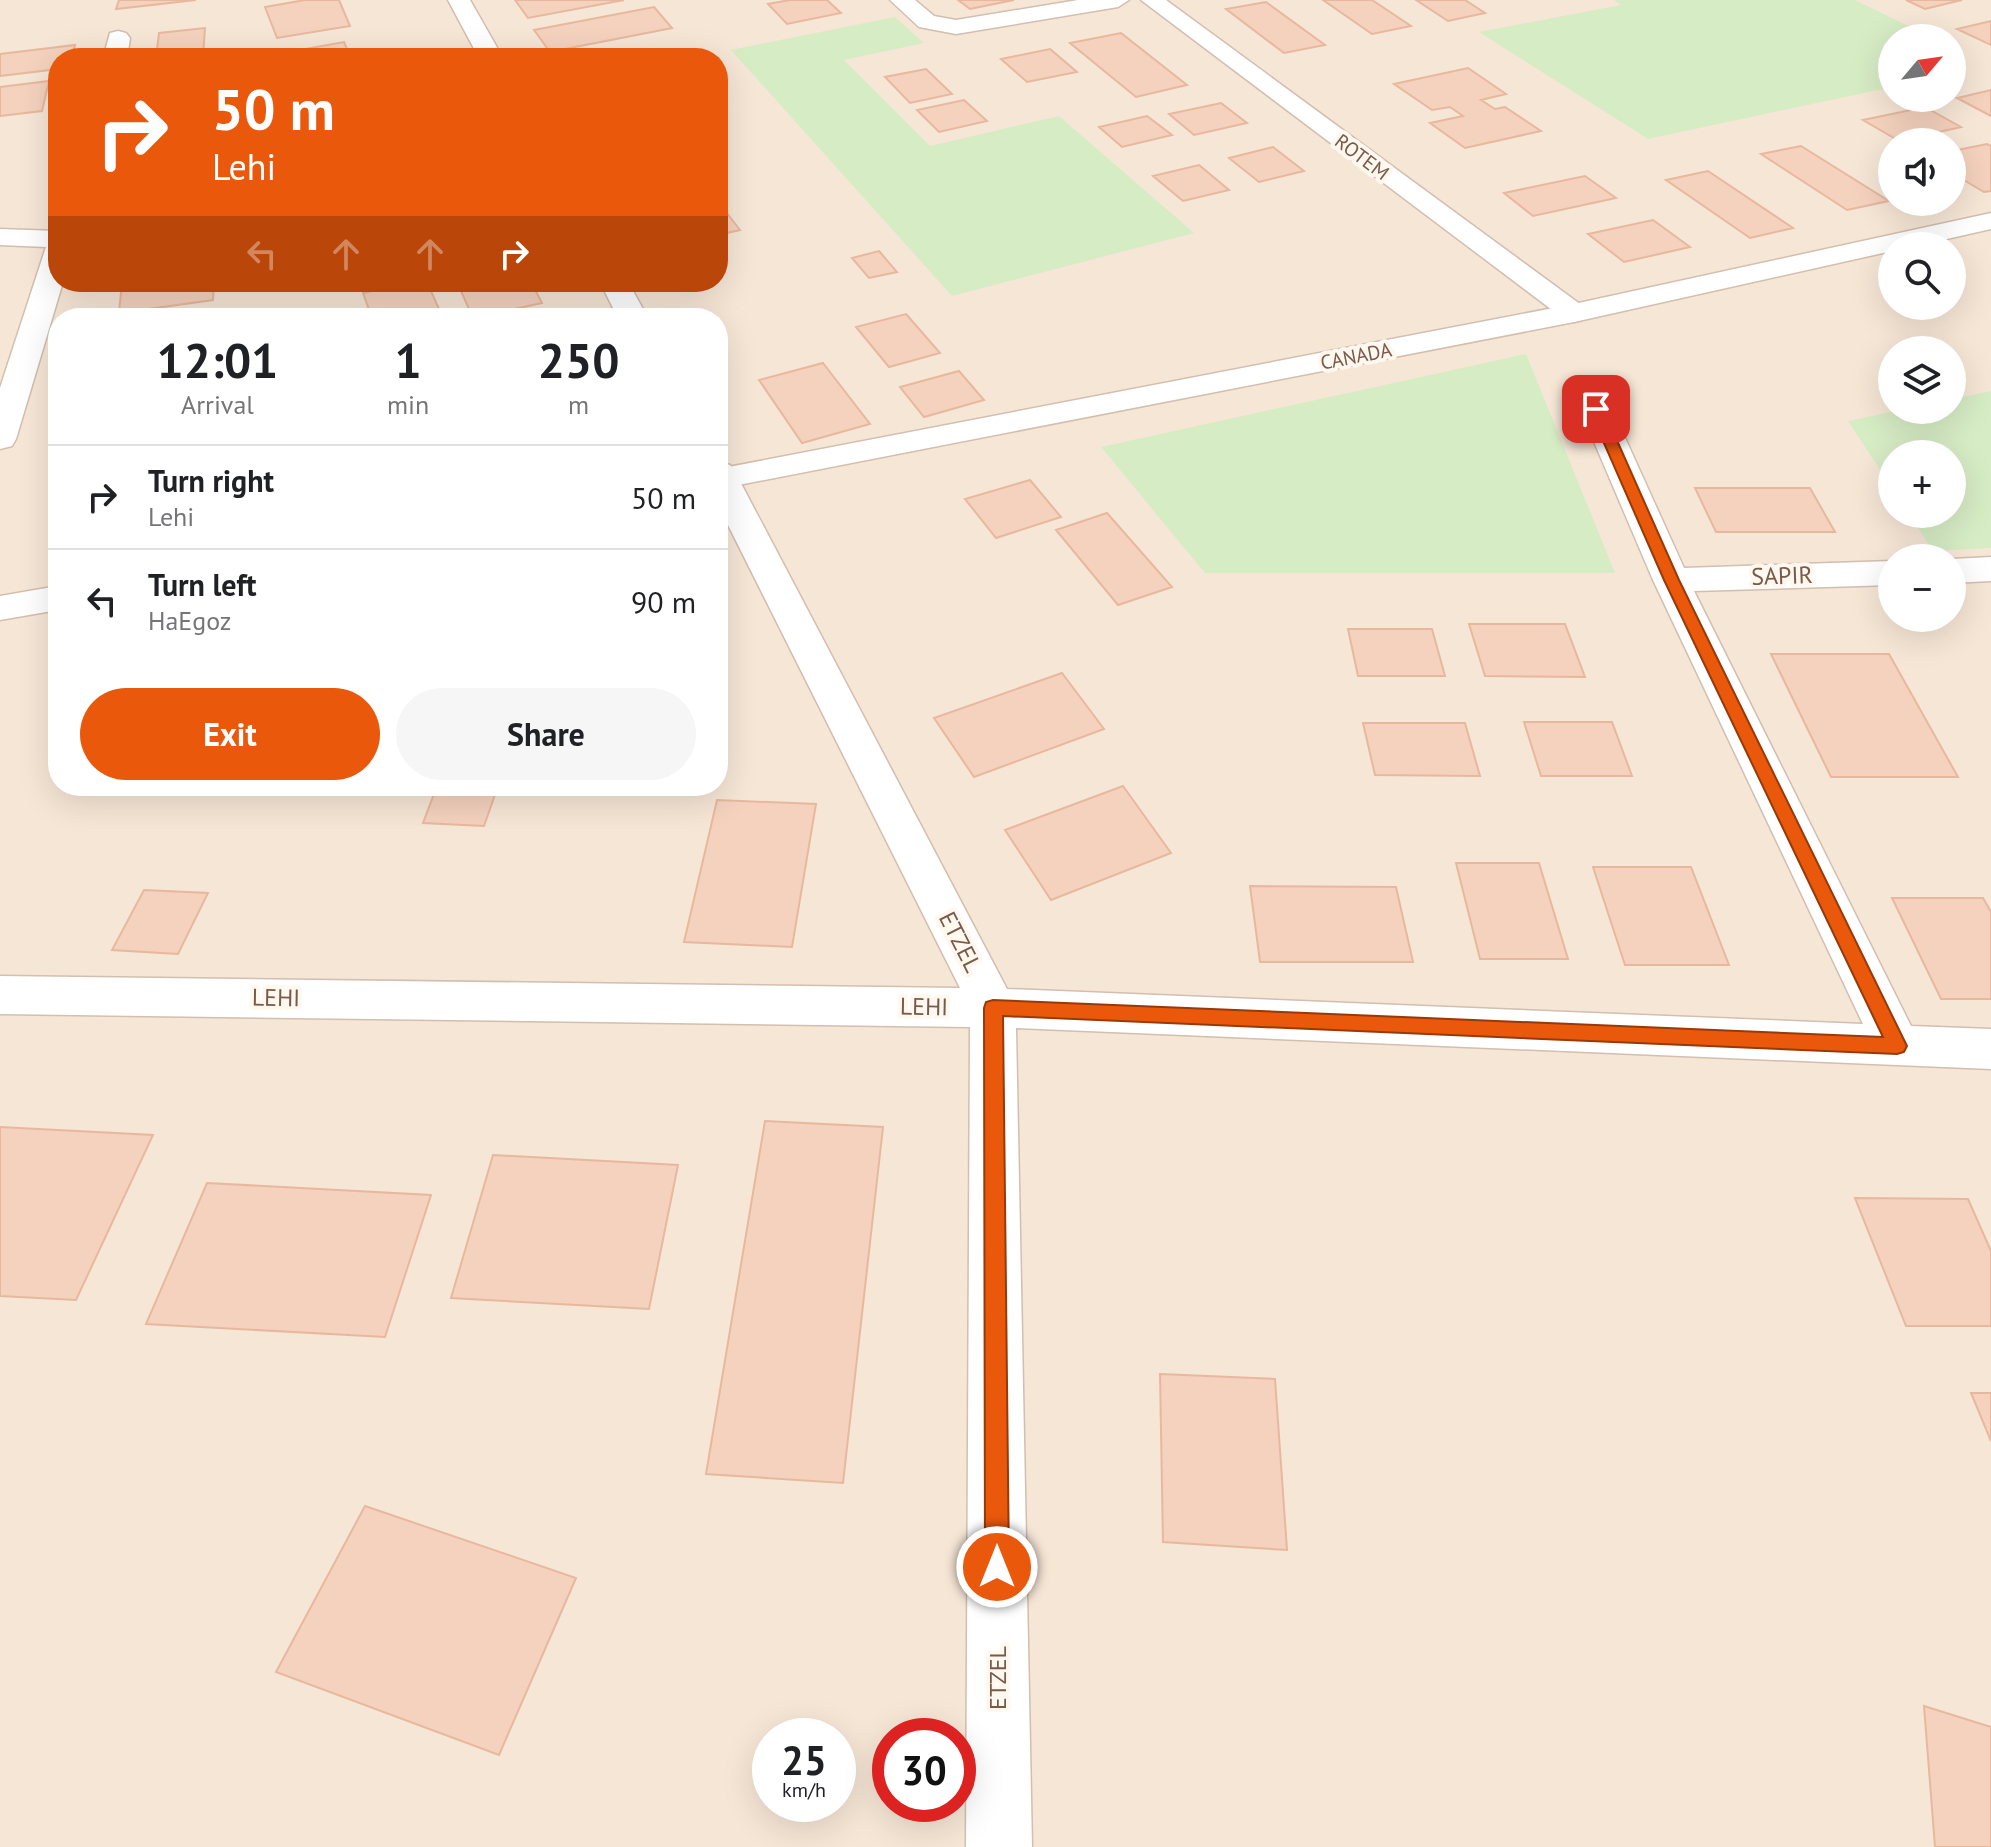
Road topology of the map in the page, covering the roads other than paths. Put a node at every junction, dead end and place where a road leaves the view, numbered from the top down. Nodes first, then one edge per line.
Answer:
1 (459, 0) edge
2 (901, 0) edge
3 (1118, 0) edge
4 (1152, 0) edge
5 (485, 48) edge
6 (1991, 221) edge
7 (0, 237) edge
8 (48, 239) edge
9 (48, 283) edge
10 (1574, 313) junction
11 (1596, 409) dead end
12 (0, 439) edge
13 (728, 474) edge
14 (728, 493) edge
15 (1991, 569) edge
16 (1966, 570) edge
17 (1878, 573) edge
18 (1671, 580) junction
19 (48, 600) edge
20 (0, 608) edge
21 (0, 995) edge
22 (993, 1008) junction
23 (1897, 1046) junction
24 (1991, 1049) edge
25 (999, 1847) edge

1 - 5 street
2 - 3 street
4 - 10 street, ROTEM
6 - 10 street, CANADA
7 - 8 street
9 - 12 street
10 - 13 street, CANADA
11 - 18 street
14 - 22 street, ETZEL
15 - 16 street
17 - 18 street, SAPIR
18 - 23 street
19 - 20 street
21 - 22 street, LEHI
22 - 23 street, LEHI
22 - 25 street, ETZEL
23 - 24 street, LEHI

